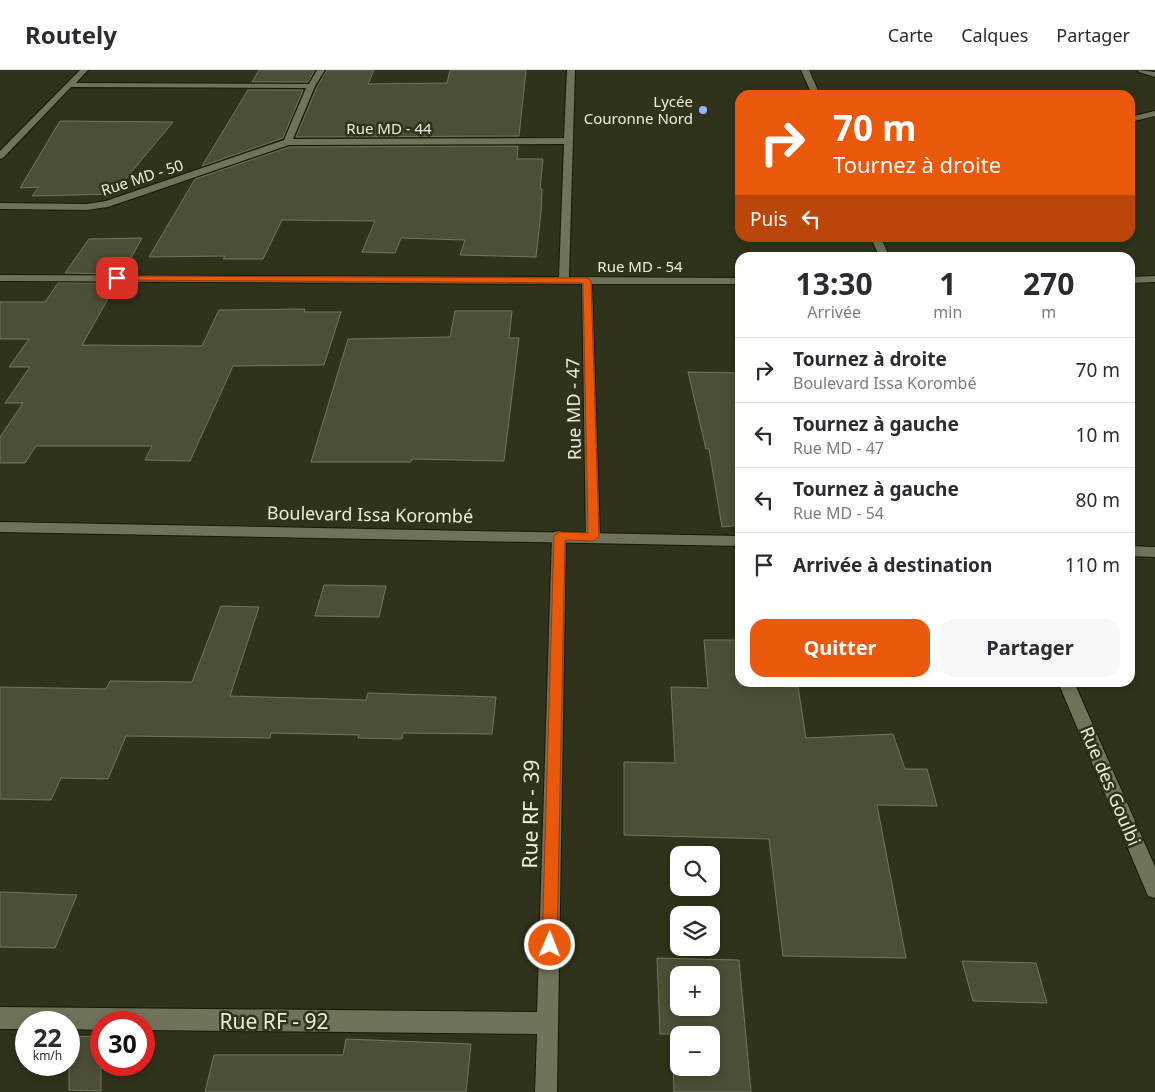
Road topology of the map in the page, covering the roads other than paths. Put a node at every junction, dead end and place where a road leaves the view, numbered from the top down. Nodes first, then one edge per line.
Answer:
1 (84, 70) edge
2 (321, 70) edge
3 (572, 70) edge
4 (805, 70) edge
5 (1142, 70) edge
6 (1155, 75) edge
7 (70, 85) junction
8 (311, 86) junction
9 (814, 90) edge
10 (1155, 113) edge
11 (1135, 119) edge
12 (569, 141) junction
13 (288, 142) junction
14 (0, 156) edge
15 (0, 206) edge
16 (0, 278) edge
17 (564, 280) junction
18 (1135, 280) edge
19 (1155, 280) edge
20 (587, 281) junction
21 (735, 282) edge
22 (0, 527) edge
23 (559, 536) junction
24 (593, 537) junction
25 (735, 541) edge
26 (1135, 551) edge
27 (1155, 552) edge
28 (1068, 687) edge
29 (1155, 889) edge
30 (0, 1018) edge
31 (548, 1023) junction
32 (546, 1092) edge

1 - 7 street
2 - 8 street
3 - 12 street
4 - 9 street
5 - 6 street
7 - 8 street
7 - 14 street
8 - 13 street
10 - 11 street
12 - 13 street, Rue MD - 44
12 - 17 street
13 - 15 street, Rue MD - 50
16 - 17 street, Rue MD - 54
17 - 20 street, Rue MD - 54
18 - 19 street
20 - 21 street, Rue MD - 54
20 - 24 street, Rue MD - 47
22 - 23 street, Boulevard Issa Korombé
23 - 24 street, Boulevard Issa Korombé
23 - 31 street, Rue RF - 39
24 - 25 street, Boulevard Issa Korombé
26 - 27 street
28 - 29 street, Rue des Goulbi
30 - 31 street, Rue RF - 92
31 - 32 street, Rue RF - 39

